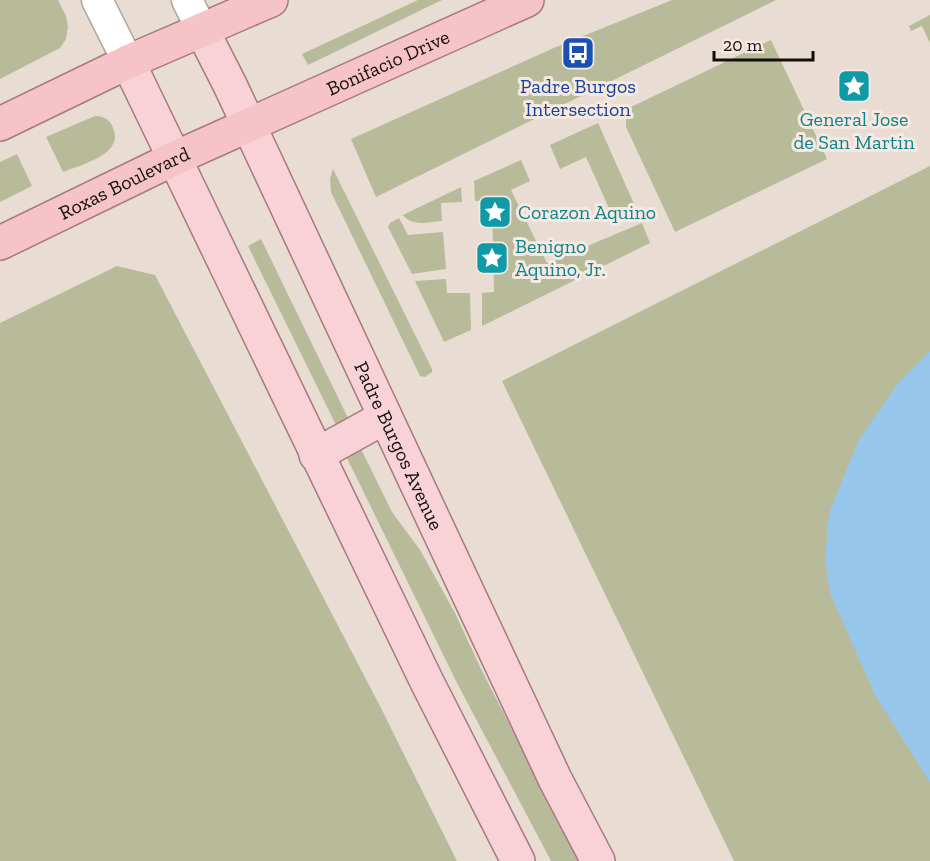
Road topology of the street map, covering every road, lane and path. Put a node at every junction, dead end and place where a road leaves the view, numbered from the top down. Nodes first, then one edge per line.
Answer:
1 (97, 0) edge
2 (187, 0) edge
3 (271, 0) edge
4 (527, 0) edge
5 (202, 30) junction
6 (128, 62) junction
7 (0, 124) edge
8 (248, 124) junction
9 (173, 159) junction
10 (0, 243) edge
11 (385, 417) junction
12 (316, 455) junction
13 (519, 861) edge
14 (598, 861) edge

1 - 6 street
2 - 5 street
3 - 5 highway
4 - 8 highway, Bonifacio Drive
5 - 6 highway
5 - 8 main road, Padre Burgos Avenue
6 - 7 highway
6 - 9 main road
8 - 9 highway, Roxas Boulevard
8 - 11 main road, Padre Burgos Avenue
9 - 10 highway, Roxas Boulevard
9 - 12 main road
11 - 12 main road
11 - 14 main road, Padre Burgos Avenue
12 - 13 main road

